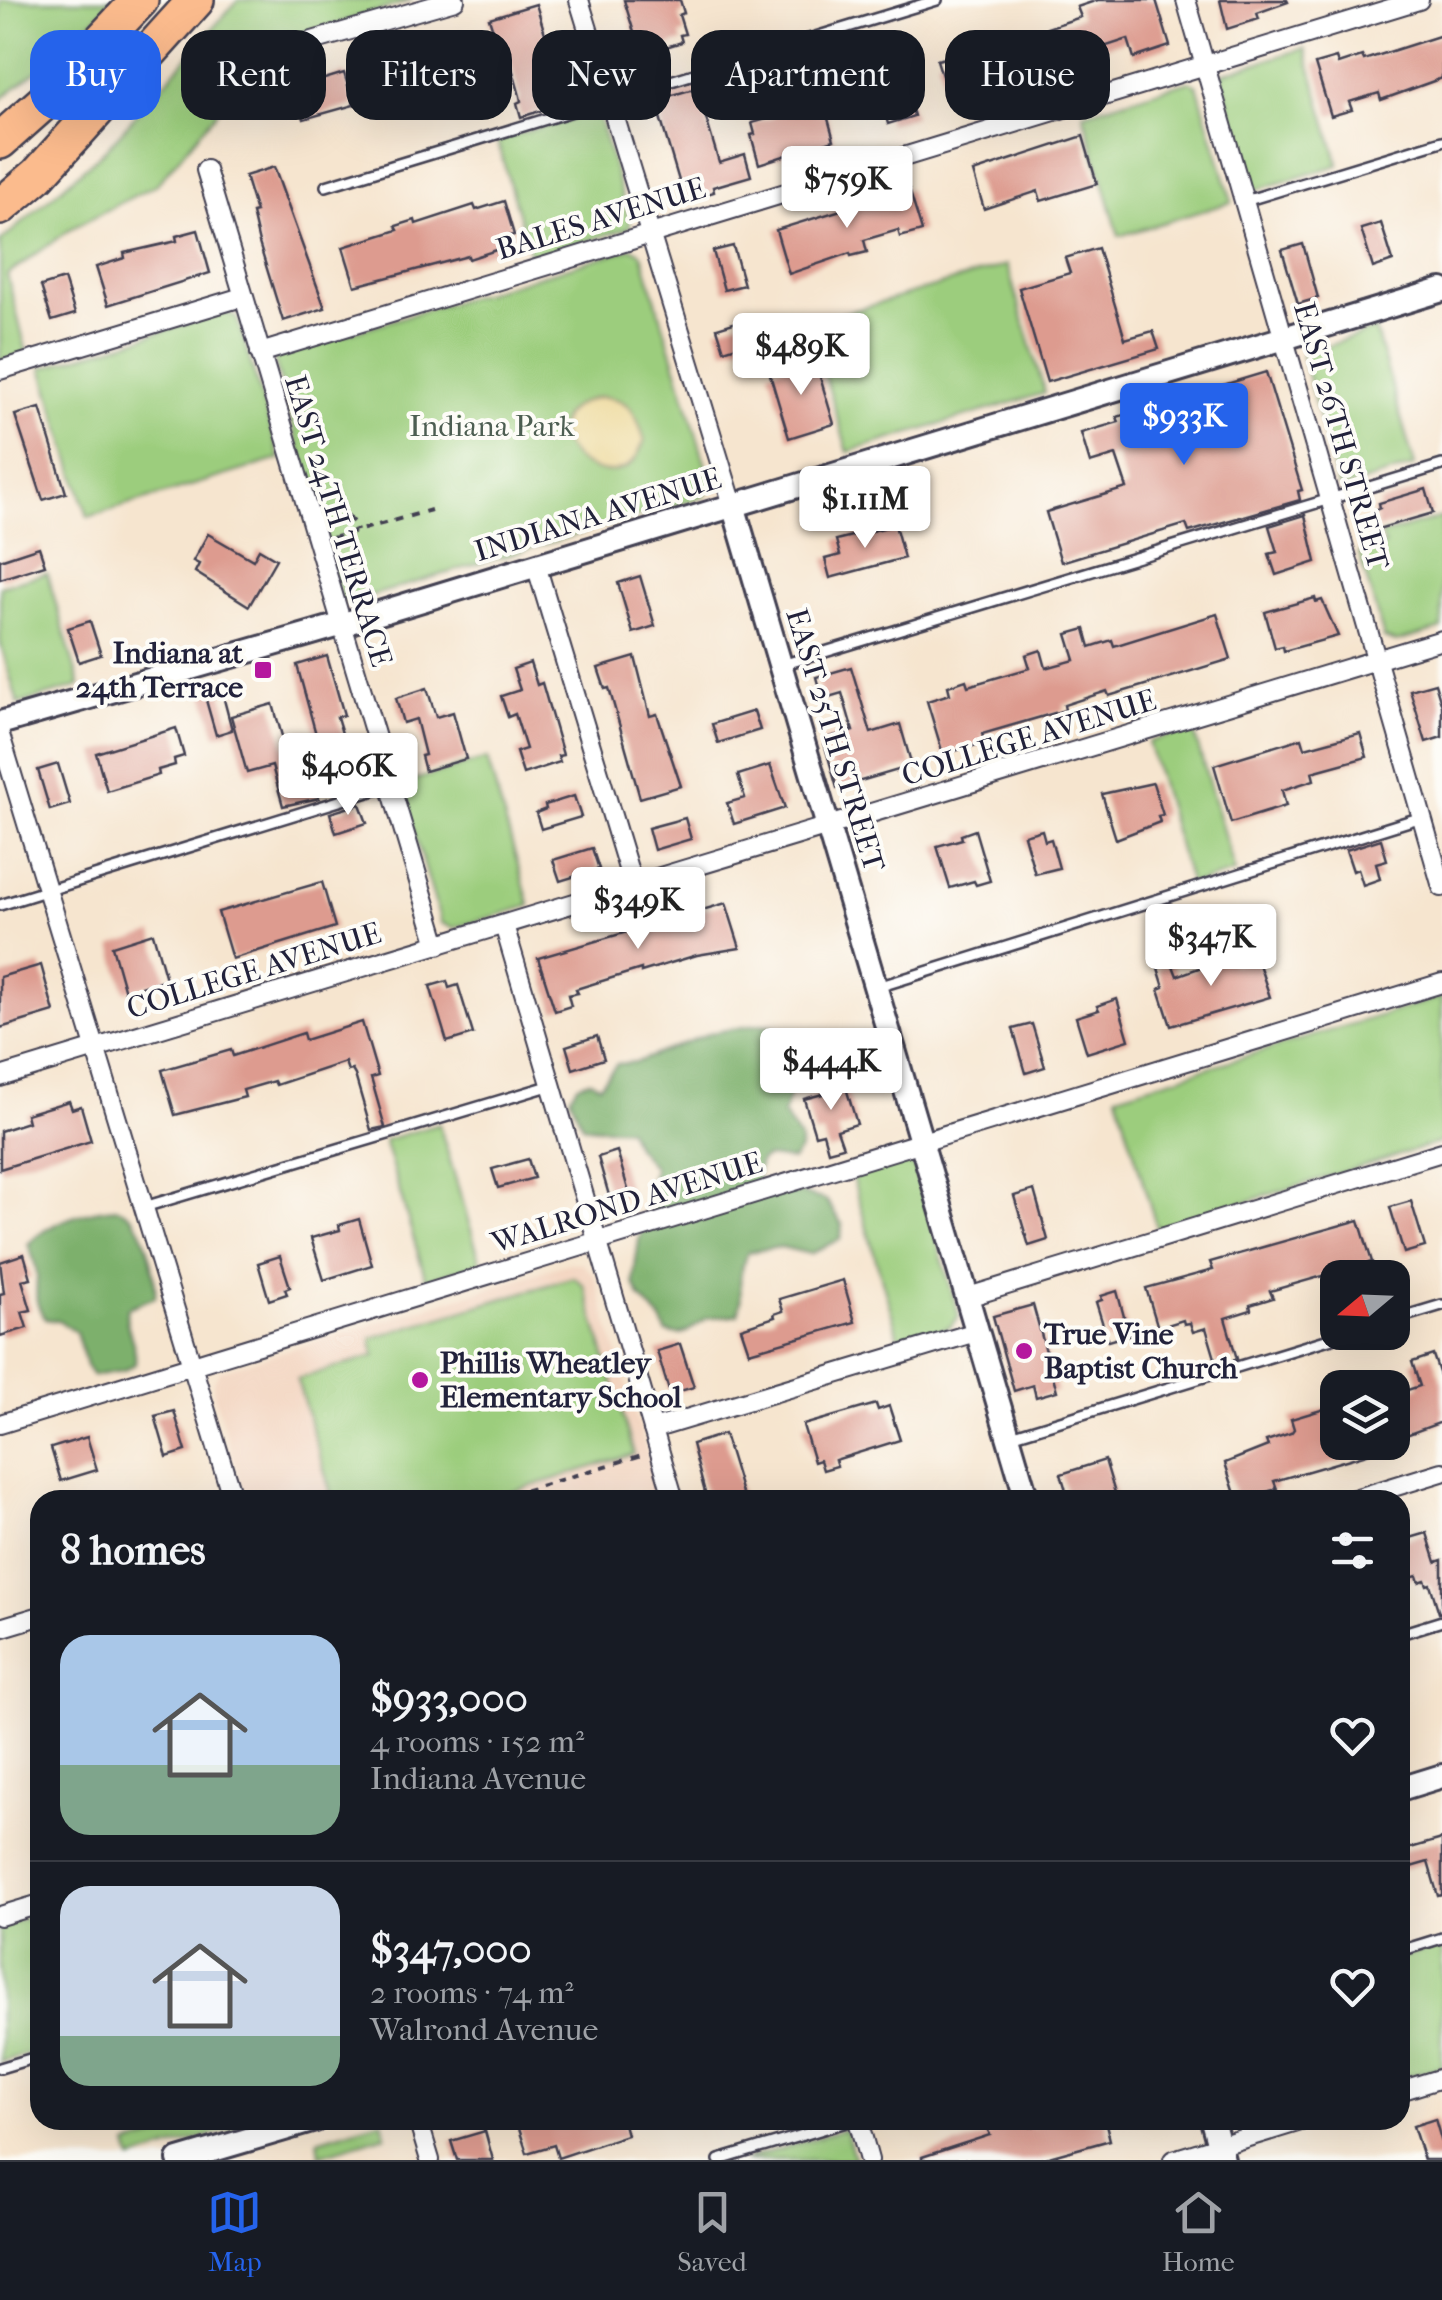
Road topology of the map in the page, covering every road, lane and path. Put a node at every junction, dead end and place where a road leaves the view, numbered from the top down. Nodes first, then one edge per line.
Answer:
1 (140, 0) edge
2 (196, 0) edge
3 (454, 0) edge
4 (580, 0) edge
5 (937, 0) edge
6 (1186, 0) edge
7 (1419, 0) edge
8 (112, 30) edge
9 (589, 30) edge
10 (326, 37) edge
11 (1205, 64) junction
12 (671, 81) edge
13 (30, 109) edge
14 (30, 114) edge
15 (543, 120) edge
16 (615, 120) edge
17 (0, 125) edge
18 (0, 140) edge
19 (1442, 141) edge
20 (206, 170) dead end
21 (326, 186) dead end
22 (1244, 201) junction
23 (0, 207) edge
24 (650, 232) junction
25 (1442, 290) edge
26 (242, 297) junction
27 (1284, 339) junction
28 (260, 353) junction
29 (0, 370) edge
30 (1442, 465) edge
31 (320, 498) dead end
32 (1330, 499) junction
33 (733, 505) junction
34 (430, 510) dead end
35 (357, 531) junction
36 (332, 538) dead end
37 (536, 565) junction
38 (340, 625) junction
39 (1442, 640) edge
40 (1376, 660) junction
41 (782, 666) junction
42 (0, 723) edge
43 (0, 735) edge
44 (388, 786) junction
45 (1422, 817) junction
46 (830, 827) junction
47 (633, 885) junction
48 (1442, 887) edge
49 (48, 891) junction
50 (0, 905) edge
51 (504, 925) junction
52 (438, 945) junction
53 (1442, 983) edge
54 (878, 987) junction
55 (95, 1048) junction
56 (0, 1077) edge
57 (552, 1085) junction
58 (923, 1143) junction
59 (1442, 1152) edge
60 (144, 1207) junction
61 (597, 1240) junction
62 (968, 1297) junction
63 (1442, 1305) edge
64 (1410, 1315) edge
65 (976, 1332) junction
66 (1320, 1342) edge
67 (192, 1365) junction
68 (0, 1424) edge
69 (653, 1429) junction
70 (1008, 1437) junction
71 (646, 1453) dead end
72 (1442, 1472) edge
73 (230, 1490) edge
74 (526, 1490) edge
75 (671, 1490) edge
76 (1024, 1490) edge
77 (1384, 1490) edge
78 (30, 1619) edge
79 (1442, 1621) edge
80 (0, 1628) edge
81 (1410, 1631) edge
82 (1442, 1776) edge
83 (1410, 1786) edge
84 (30, 1907) edge
85 (0, 1916) edge
86 (1442, 1938) edge
87 (1410, 1948) edge
88 (30, 2059) edge
89 (0, 2068) edge
90 (1442, 2078) edge
91 (1410, 2087) edge
92 (281, 2130) edge
93 (421, 2130) edge
94 (821, 2130) edge
95 (859, 2130) edge
96 (1279, 2130) edge
97 (1221, 2153) edge
98 (179, 2160) edge
99 (430, 2160) edge
100 (719, 2160) edge
101 (870, 2160) edge
102 (1173, 2160) edge

1 - 8 highway
2 - 23 highway
3 - 10 street
4 - 9 street, EAST 25TH STREET
5 - 12 lane
6 - 11 street, EAST 26TH STREET
7 - 11 street, BALES AVENUE
11 - 22 street, EAST 26TH STREET
11 - 24 street, BALES AVENUE
13 - 17 highway
14 - 18 highway
15 - 21 lane
16 - 24 street, EAST 25TH STREET
19 - 22 lane
20 - 26 street, EAST 24TH TERRACE
22 - 27 street, EAST 26TH STREET
24 - 28 street, BALES AVENUE
24 - 33 street, EAST 25TH STREET
25 - 27 street, INDIANA AVENUE
26 - 28 street, EAST 24TH TERRACE
26 - 29 street
27 - 32 street, EAST 26TH STREET
27 - 33 street, INDIANA AVENUE
28 - 38 street, EAST 24TH TERRACE
30 - 32 lane
31 - 35 path
32 - 40 street, EAST 26TH STREET
32 - 41 lane
33 - 37 street, INDIANA AVENUE
33 - 41 street, EAST 25TH STREET
34 - 35 path
35 - 36 path
37 - 38 street, INDIANA AVENUE
37 - 47 street
38 - 42 street, INDIANA AVENUE
38 - 44 street, EAST 24TH TERRACE
39 - 40 street, COLLEGE AVENUE
40 - 45 street, EAST 26TH STREET
40 - 46 street, COLLEGE AVENUE
41 - 46 street, EAST 25TH STREET
43 - 49 street
44 - 49 lane
44 - 52 street, EAST 24TH TERRACE
45 - 48 street, EAST 26TH STREET
45 - 54 lane
46 - 47 street, COLLEGE AVENUE
46 - 54 street, EAST 25TH STREET
47 - 51 street, COLLEGE AVENUE
49 - 50 lane
49 - 55 street
51 - 52 street, COLLEGE AVENUE
51 - 57 street
52 - 55 street, COLLEGE AVENUE
53 - 58 street, WALROND AVENUE
54 - 58 street, EAST 25TH STREET
55 - 56 street, COLLEGE AVENUE
55 - 60 street
57 - 60 lane
57 - 61 street
58 - 61 street, WALROND AVENUE
58 - 62 street, EAST 25TH STREET
59 - 62 street
60 - 67 street
61 - 67 street, WALROND AVENUE
61 - 69 street
62 - 65 street, EAST 25TH STREET
63 - 64 lane
65 - 69 street
65 - 70 street, EAST 25TH STREET
66 - 70 lane
67 - 68 street, WALROND AVENUE
67 - 73 street
69 - 75 street
70 - 76 street, EAST 25TH STREET
71 - 74 path
72 - 77 street
78 - 80 street
79 - 81 lane
82 - 83 street
84 - 85 street
86 - 87 lane
88 - 89 lane
90 - 91 street
92 - 98 street
93 - 99 street
94 - 100 lane
95 - 101 street
96 - 97 street
97 - 102 street

